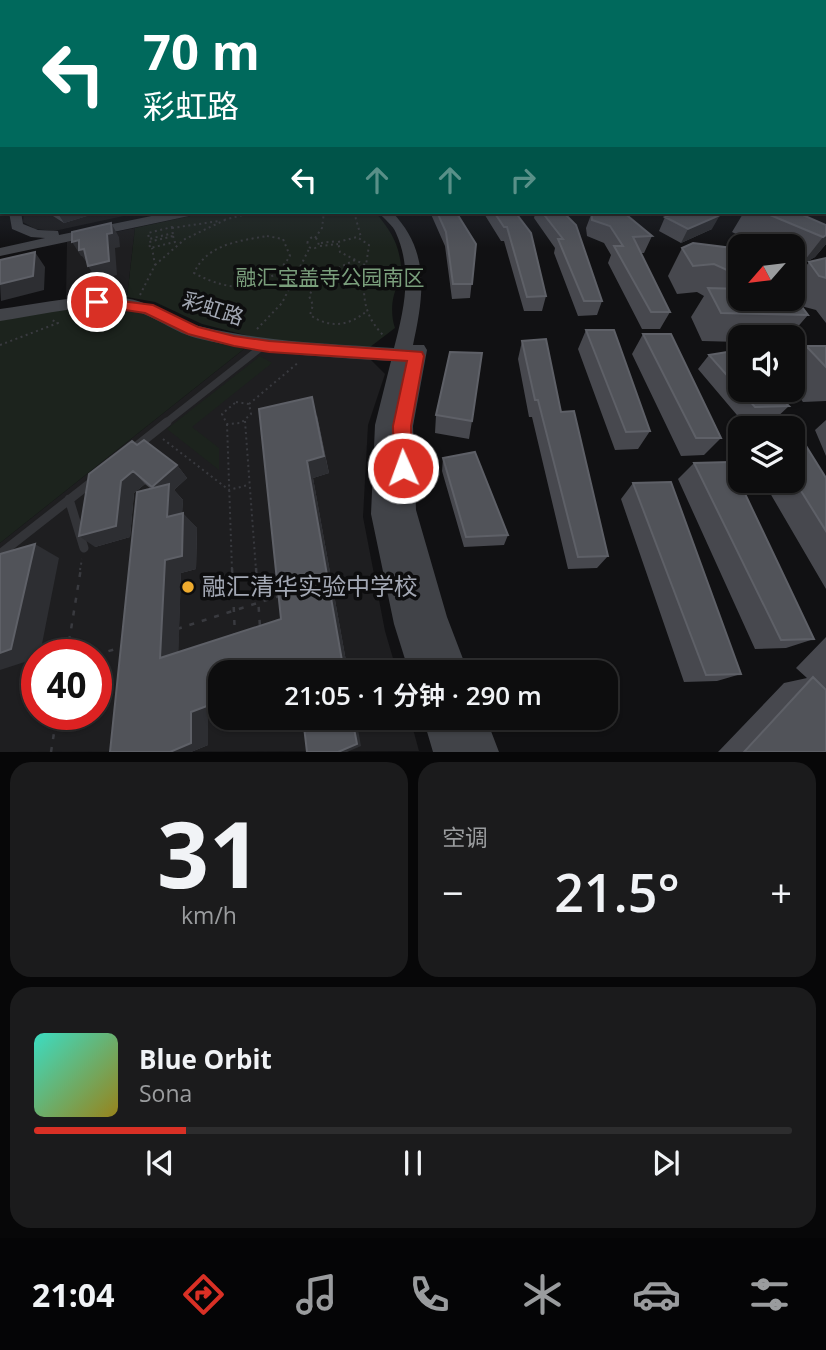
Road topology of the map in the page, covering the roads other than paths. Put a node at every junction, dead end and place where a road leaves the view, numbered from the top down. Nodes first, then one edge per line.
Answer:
1 (13, 214) edge
2 (154, 214) edge
3 (179, 214) edge
4 (387, 214) edge
5 (404, 214) edge
6 (0, 251) edge
7 (0, 315) edge
8 (264, 346) junction
9 (410, 355) junction
10 (133, 449) edge
11 (101, 474) edge
12 (69, 499) junction
13 (84, 548) road end
14 (0, 554) edge
15 (420, 660) edge
16 (449, 660) edge
17 (443, 730) edge
18 (475, 730) edge
19 (450, 751) edge
20 (483, 751) edge

1 - 2 street
3 - 6 street
4 - 9 street
5 - 9 street
7 - 8 street, 彩虹路
8 - 9 street, 彩虹路
8 - 10 lane
9 - 15 street
9 - 16 street
11 - 12 lane
12 - 13 lane
12 - 14 lane
17 - 19 street
18 - 20 street

